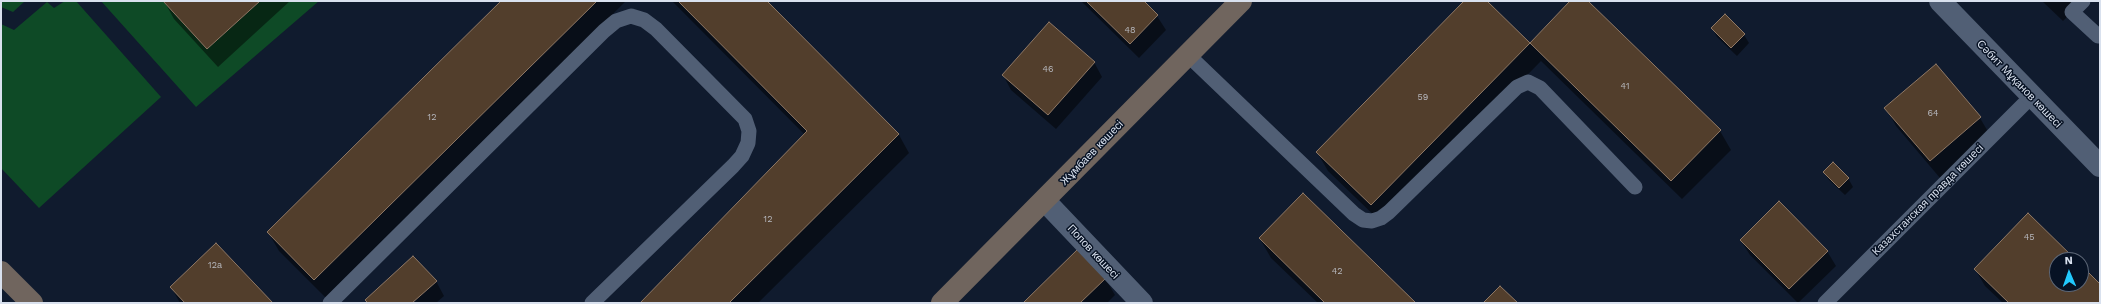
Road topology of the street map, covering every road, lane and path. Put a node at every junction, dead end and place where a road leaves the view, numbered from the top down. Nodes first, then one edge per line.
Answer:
1 (1241, 1) edge
2 (1940, 1) edge
3 (2083, 1) edge
4 (2100, 34) edge
5 (1188, 55) junction
6 (2031, 97) junction
7 (2100, 166) edge
8 (1635, 187) dead end
9 (1045, 201) junction
10 (1, 272) edge
11 (32, 303) edge
12 (330, 303) edge
13 (592, 303) edge
14 (942, 303) edge
15 (1142, 303) edge
16 (1825, 303) edge

1 - 5 street, Жұмбаев көшесі
2 - 6 street, Сәбит Мұқанов көшесі
3 - 4 lane
5 - 8 lane
5 - 9 street, Жұмбаев көшесі
6 - 7 street, Сәбит Мұқанов көшесі
6 - 16 lane, Казахстанская правда көшесі
9 - 14 street, Жұмбаев көшесі
9 - 15 street, Попов көшесі
10 - 11 street
12 - 13 lane

